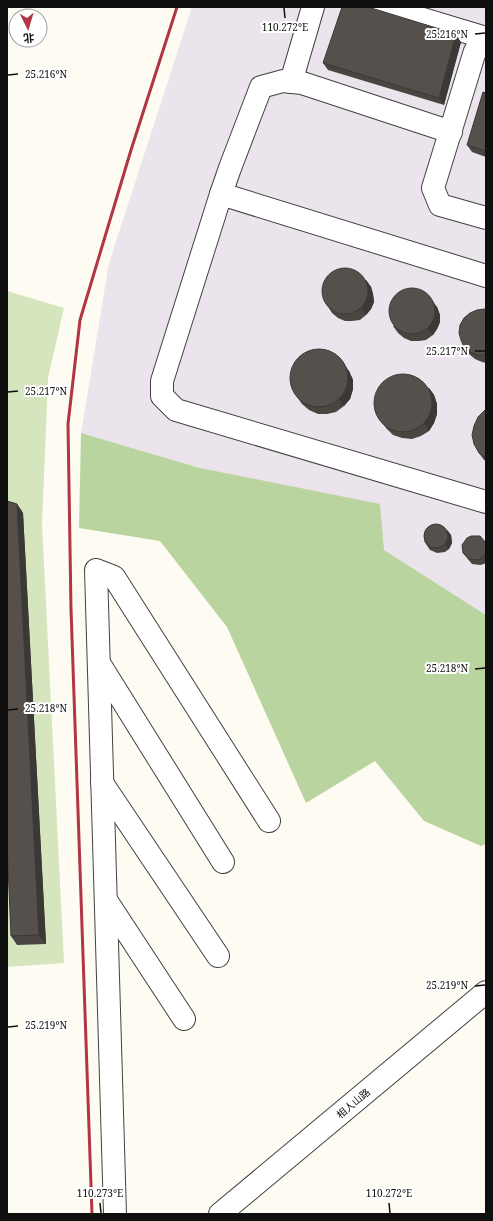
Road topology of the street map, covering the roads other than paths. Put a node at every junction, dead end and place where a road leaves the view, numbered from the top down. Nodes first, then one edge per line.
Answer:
1 (312, 7) edge
2 (383, 7) edge
3 (486, 38) edge
4 (486, 43) edge
5 (291, 82) junction
6 (450, 132) junction
7 (221, 194) junction
8 (486, 218) edge
9 (486, 276) edge
10 (486, 502) edge
11 (99, 663) junction
12 (102, 782) junction
13 (269, 821) dead end
14 (223, 862) dead end
15 (106, 900) junction
16 (218, 956) dead end
17 (486, 992) edge
18 (184, 1019) dead end
19 (115, 1214) edge
20 (220, 1214) edge

1 - 5 street
2 - 3 street
4 - 6 street
5 - 6 street
5 - 7 street
6 - 8 street
7 - 9 street
7 - 10 street
11 - 12 street
11 - 13 street
11 - 14 street
12 - 15 street
12 - 16 street
15 - 18 street
15 - 19 street
17 - 20 street, 相人山路

